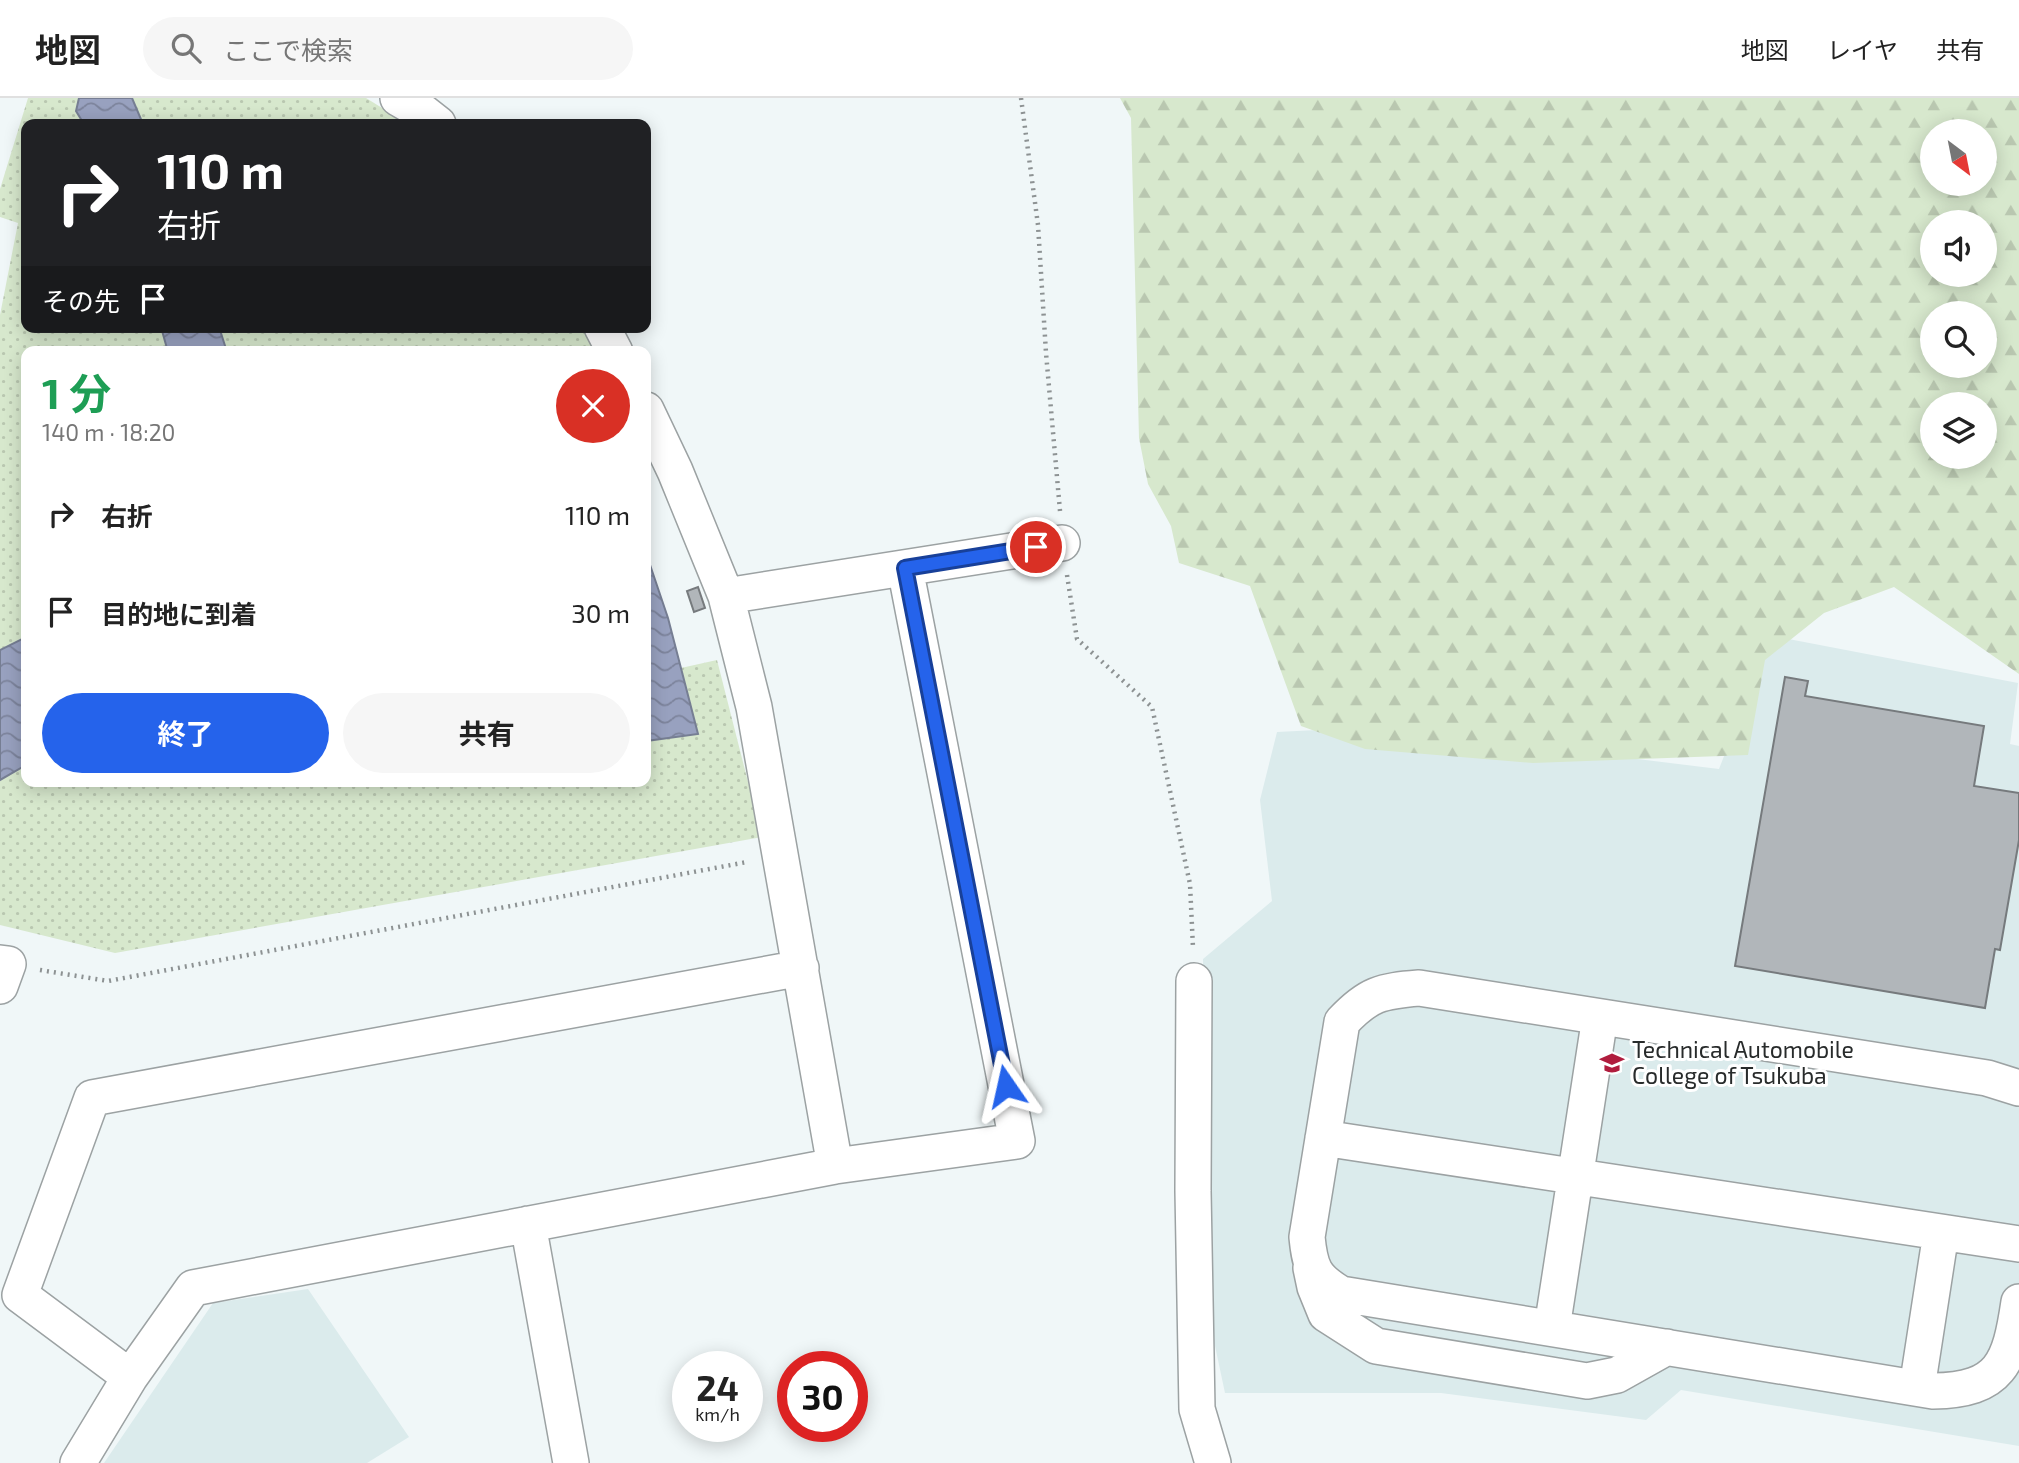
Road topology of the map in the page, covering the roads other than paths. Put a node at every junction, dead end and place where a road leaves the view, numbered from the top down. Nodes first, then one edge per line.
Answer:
1 (651, 421) edge
2 (1062, 543) dead end
3 (905, 568) junction
4 (726, 596) junction
5 (801, 968) junction
6 (1194, 981) dead end
7 (1600, 1017) junction
8 (2019, 1088) edge
9 (1323, 1138) junction
10 (835, 1166) junction
11 (1576, 1176) junction
12 (528, 1224) junction
13 (1941, 1233) junction
14 (2019, 1244) edge
15 (1309, 1262) junction
16 (2019, 1302) edge
17 (1552, 1328) junction
18 (1667, 1347) junction
19 (130, 1377) junction
20 (1917, 1388) junction
21 (78, 1463) edge
22 (571, 1463) edge
23 (1213, 1463) edge

1 - 4 street
2 - 3 street
3 - 4 street
3 - 10 street
4 - 5 street
5 - 10 street
5 - 19 street
6 - 23 street
7 - 8 street
7 - 9 street
7 - 11 street
9 - 11 street
9 - 15 street
10 - 12 street
11 - 13 street
11 - 17 street
12 - 19 street
12 - 22 street
13 - 14 street
13 - 20 street
15 - 17 street
15 - 18 street
16 - 20 street
17 - 18 street
18 - 20 street
19 - 21 street

